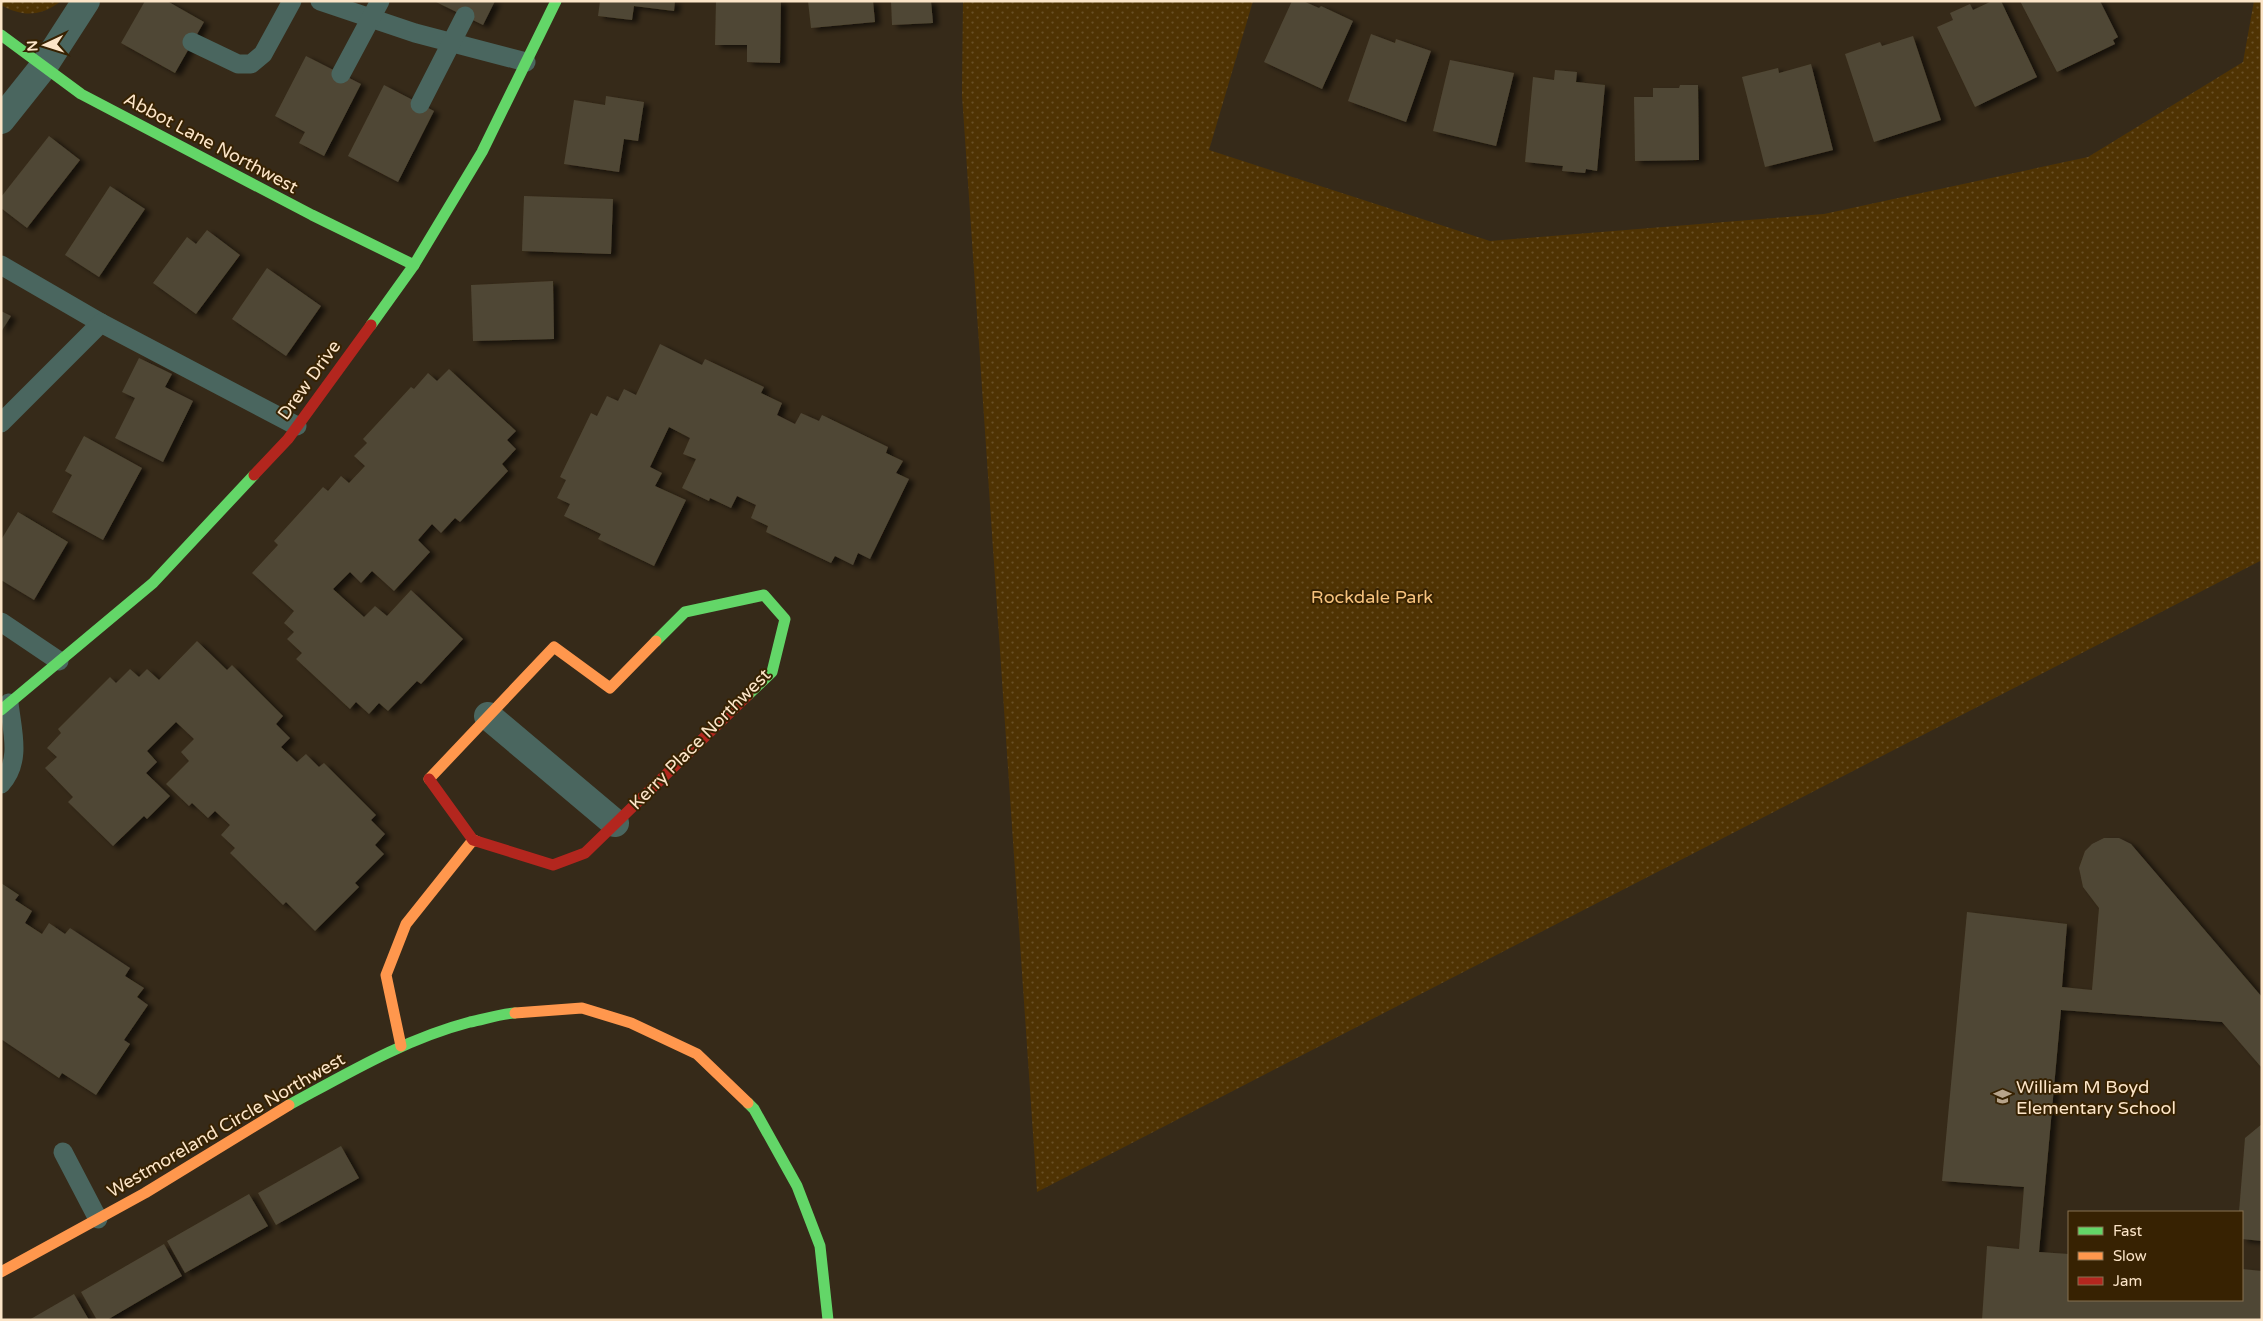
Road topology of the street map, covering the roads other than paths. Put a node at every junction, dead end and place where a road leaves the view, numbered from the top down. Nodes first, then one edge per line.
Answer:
1 (86, 1) edge
2 (292, 1) edge
3 (320, 1) edge
4 (380, 1) edge
5 (556, 1) edge
6 (465, 16) dead end
7 (371, 18) junction
8 (1, 35) edge
9 (192, 42) dead end
10 (452, 42) junction
11 (526, 62) junction
12 (44, 66) junction
13 (341, 74) dead end
14 (420, 104) dead end
15 (1, 120) edge
16 (1, 264) edge
17 (414, 265) junction
18 (101, 323) junction
19 (1, 423) edge
20 (297, 426) junction
21 (1, 622) edge
22 (59, 661) junction
23 (5, 706) edge
24 (488, 716) junction
25 (1, 784) edge
26 (615, 823) junction
27 (473, 840) junction
28 (401, 1046) junction
29 (63, 1152) dead end
30 (98, 1219) junction
31 (1, 1272) edge
32 (828, 1320) edge

1 - 12 street
2 - 9 lane
3 - 7 lane
4 - 7 lane
5 - 11 street, Drew Drive
6 - 10 lane
7 - 10 lane
7 - 13 lane
8 - 12 street, Abbot Lane Northwest
10 - 11 lane
10 - 14 lane
11 - 17 street, Drew Drive
12 - 15 street
12 - 17 street, Abbot Lane Northwest
16 - 18 lane
17 - 20 street, Drew Drive
18 - 19 lane
18 - 20 lane
20 - 22 street, Drew Drive
21 - 22 lane
22 - 23 street, Drew Drive
23 - 25 lane
24 - 26 street
24 - 26 street, Kerry Place Northwest
24 - 27 street, Kerry Place Northwest
26 - 27 street, Kerry Place Northwest
27 - 28 street
28 - 30 street, Westmoreland Circle Northwest
28 - 32 street, Westmoreland Circle Northwest
29 - 30 lane
30 - 31 street, Westmoreland Circle Northwest

